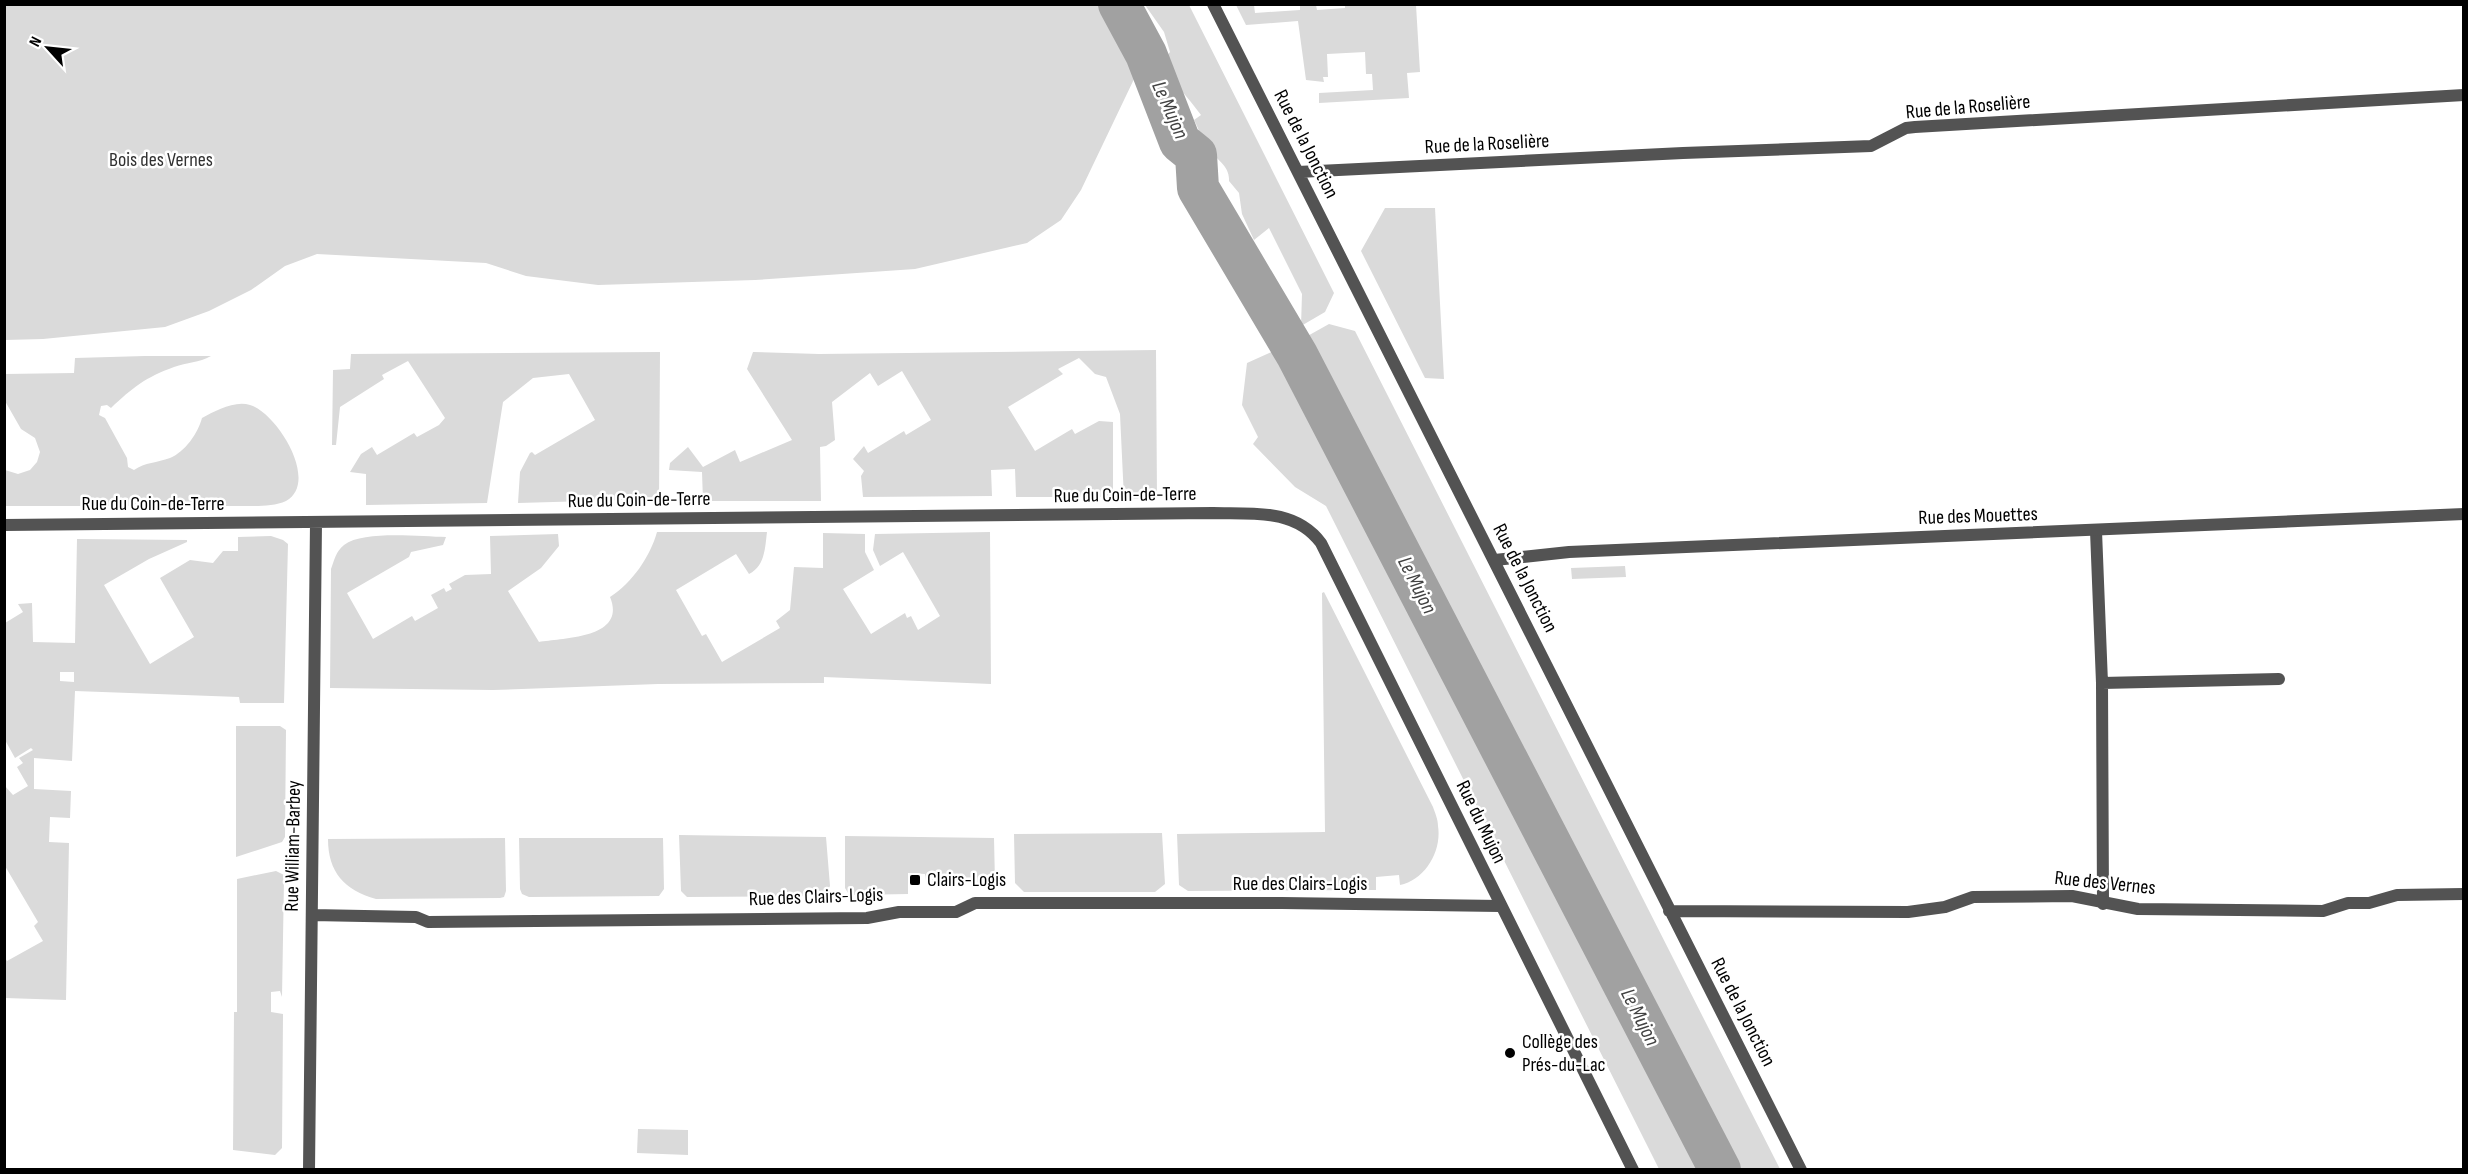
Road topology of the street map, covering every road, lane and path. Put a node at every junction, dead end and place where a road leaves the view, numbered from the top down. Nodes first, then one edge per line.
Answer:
1 (1213, 4) edge
2 (2463, 95) edge
3 (1298, 172) junction
4 (2463, 514) edge
5 (1273, 515) joint
6 (316, 523) junction
7 (4, 525) edge
8 (2096, 531) junction
9 (1495, 560) junction
10 (2279, 679) dead end
11 (2102, 683) junction
12 (2463, 894) edge
13 (2103, 904) junction
14 (1500, 906) junction
15 (1669, 911) junction
16 (312, 915) junction
17 (309, 1170) edge
18 (1633, 1170) edge
19 (1801, 1170) edge

1 - 3 street, Rue de la Jonction
2 - 3 street, Rue de la Roselière
3 - 9 street, Rue de la Jonction
4 - 8 street, Rue des Mouettes
5 - 6 street, Rue du Coin-de-Terre
5 - 14 street, Rue du Mujon
6 - 7 street, Rue du Coin-de-Terre
6 - 16 street, Rue William-Barbey
8 - 9 street, Rue des Mouettes
8 - 11 street
9 - 15 street, Rue de la Jonction
10 - 11 street
11 - 13 street
12 - 13 street, Rue des Vernes
13 - 15 street, Rue des Vernes
14 - 16 street, Rue des Clairs-Logis
14 - 18 street, Rue du Mujon
15 - 19 street, Rue de la Jonction
16 - 17 street, Rue William-Barbey

